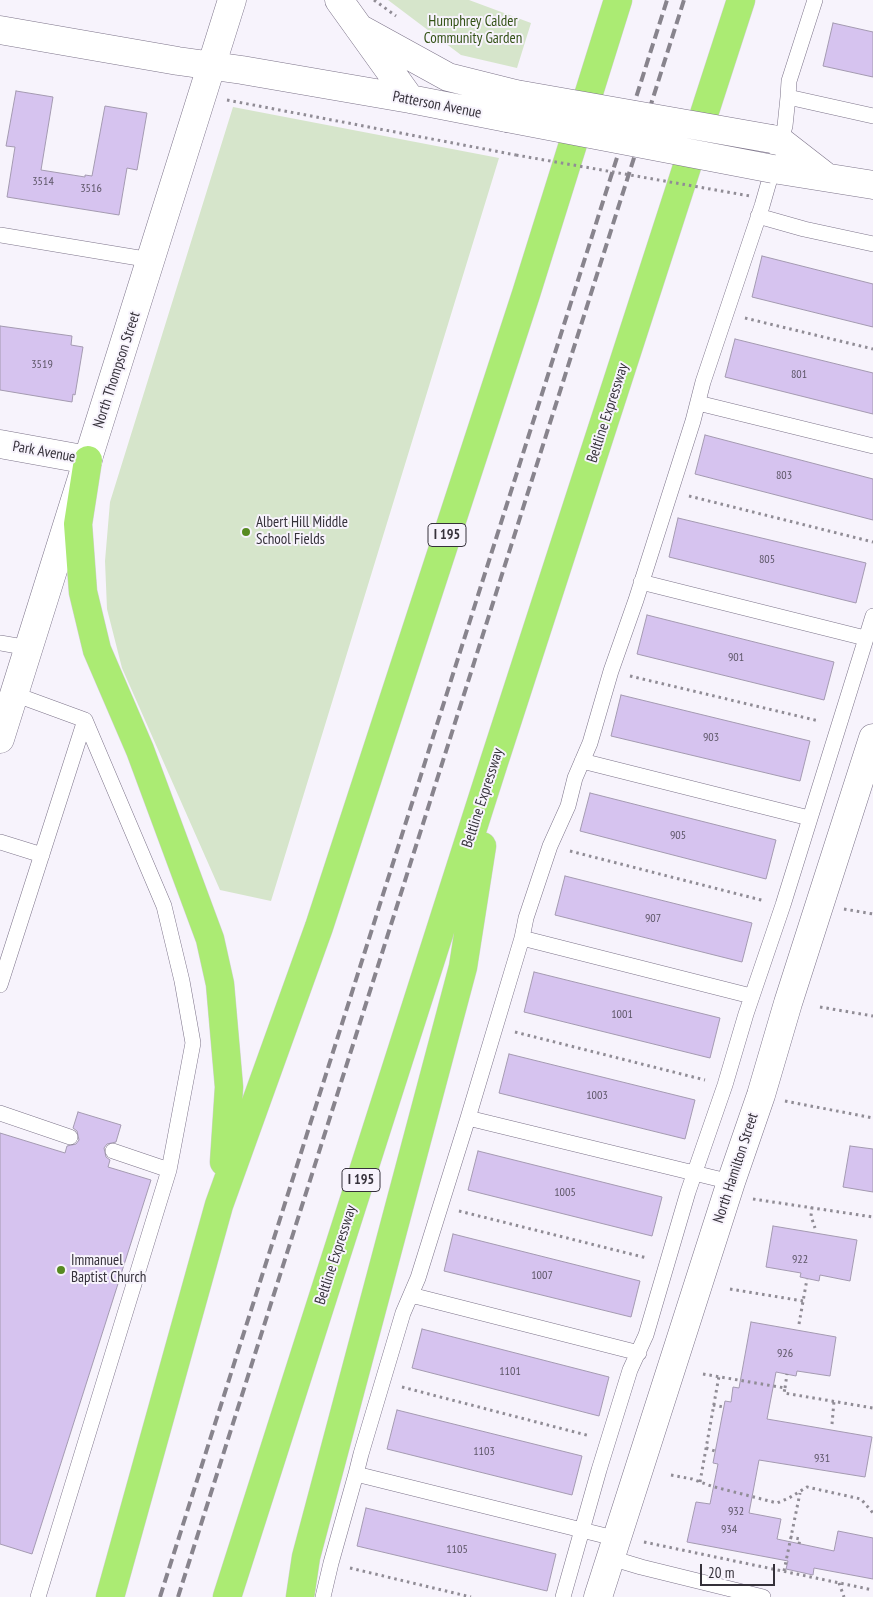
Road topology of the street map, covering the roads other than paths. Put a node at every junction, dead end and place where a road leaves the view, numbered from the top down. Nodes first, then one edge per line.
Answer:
1 (232, 0) edge
2 (339, 0) edge
3 (618, 0) edge
4 (742, 0) edge
5 (815, 0) edge
6 (359, 28) junction
7 (0, 30) edge
8 (212, 66) junction
9 (788, 97) junction
10 (410, 99) junction
11 (512, 106) junction
12 (873, 116) edge
13 (776, 140) junction
14 (773, 169) junction
15 (826, 177) junction
16 (873, 185) edge
17 (758, 216) junction
18 (0, 235) edge
19 (873, 244) edge
20 (151, 260) junction
21 (698, 403) junction
22 (0, 444) edge
23 (873, 446) edge
24 (88, 460) junction
25 (641, 582) junction
26 (873, 616) edge
27 (866, 638) junction
28 (0, 643) edge
29 (29, 648) junction
30 (14, 694) junction
31 (85, 720) junction
32 (873, 738) edge
33 (0, 739) edge
34 (582, 761) junction
35 (494, 762) junction
36 (809, 818) junction
37 (0, 842) edge
38 (42, 855) junction
39 (522, 938) junction
40 (0, 985) edge
41 (752, 996) junction
42 (0, 1113) edge
43 (468, 1118) junction
44 (70, 1137) dead end
45 (113, 1151) dead end
46 (169, 1170) junction
47 (694, 1174) junction
48 (740, 1190) junction
49 (219, 1205) junction
50 (411, 1295) junction
51 (639, 1353) junction
52 (356, 1474) junction
53 (582, 1531) junction
54 (623, 1546) junction
55 (38, 1597) edge
56 (110, 1597) edge
57 (227, 1597) edge
58 (300, 1597) edge
59 (323, 1597) edge
60 (563, 1597) edge
61 (598, 1597) edge
62 (762, 1597) edge

1 - 8 street, North Thompson Street
2 - 6 street
3 - 49 highway, I 195
4 - 35 highway, Beltline Expressway / I 195
5 - 9 lane
6 - 10 street
6 - 11 street
7 - 8 street, Patterson Avenue
8 - 10 street, Patterson Avenue
8 - 20 street, North Thompson Street
9 - 12 lane
9 - 13 lane
10 - 11 street, Patterson Avenue
11 - 13 street, bridge
11 - 14 street, Patterson Avenue, bridge
13 - 14 lane
13 - 15 street
14 - 15 street, Patterson Avenue
14 - 17 lane
15 - 16 street, Patterson Avenue
17 - 19 lane
17 - 21 lane
18 - 20 lane
20 - 24 street, North Thompson Street
21 - 23 lane
21 - 25 lane
22 - 24 street, Park Avenue
24 - 29 street, North Thompson Street
24 - 49 highway
25 - 27 lane
25 - 34 lane
26 - 27 lane
27 - 36 lane
28 - 29 lane
29 - 30 street, North Thompson Street
30 - 31 lane
30 - 33 street, North Thompson Street
31 - 38 lane
31 - 46 lane
32 - 48 street, North Hamilton Street
34 - 36 lane
34 - 39 lane
35 - 57 highway, Beltline Expressway / I 195
35 - 58 highway
36 - 41 lane
37 - 38 lane
38 - 40 lane
39 - 41 lane
39 - 43 lane
41 - 47 lane
42 - 44 lane
43 - 47 lane
43 - 50 lane
45 - 46 lane
46 - 55 lane
47 - 48 lane
47 - 51 lane
48 - 54 street, North Hamilton Street
49 - 56 highway, I 195
50 - 51 lane
50 - 52 lane
51 - 53 lane
52 - 53 lane
52 - 59 lane
53 - 54 lane
53 - 60 lane
54 - 61 street, North Hamilton Street
54 - 62 lane

